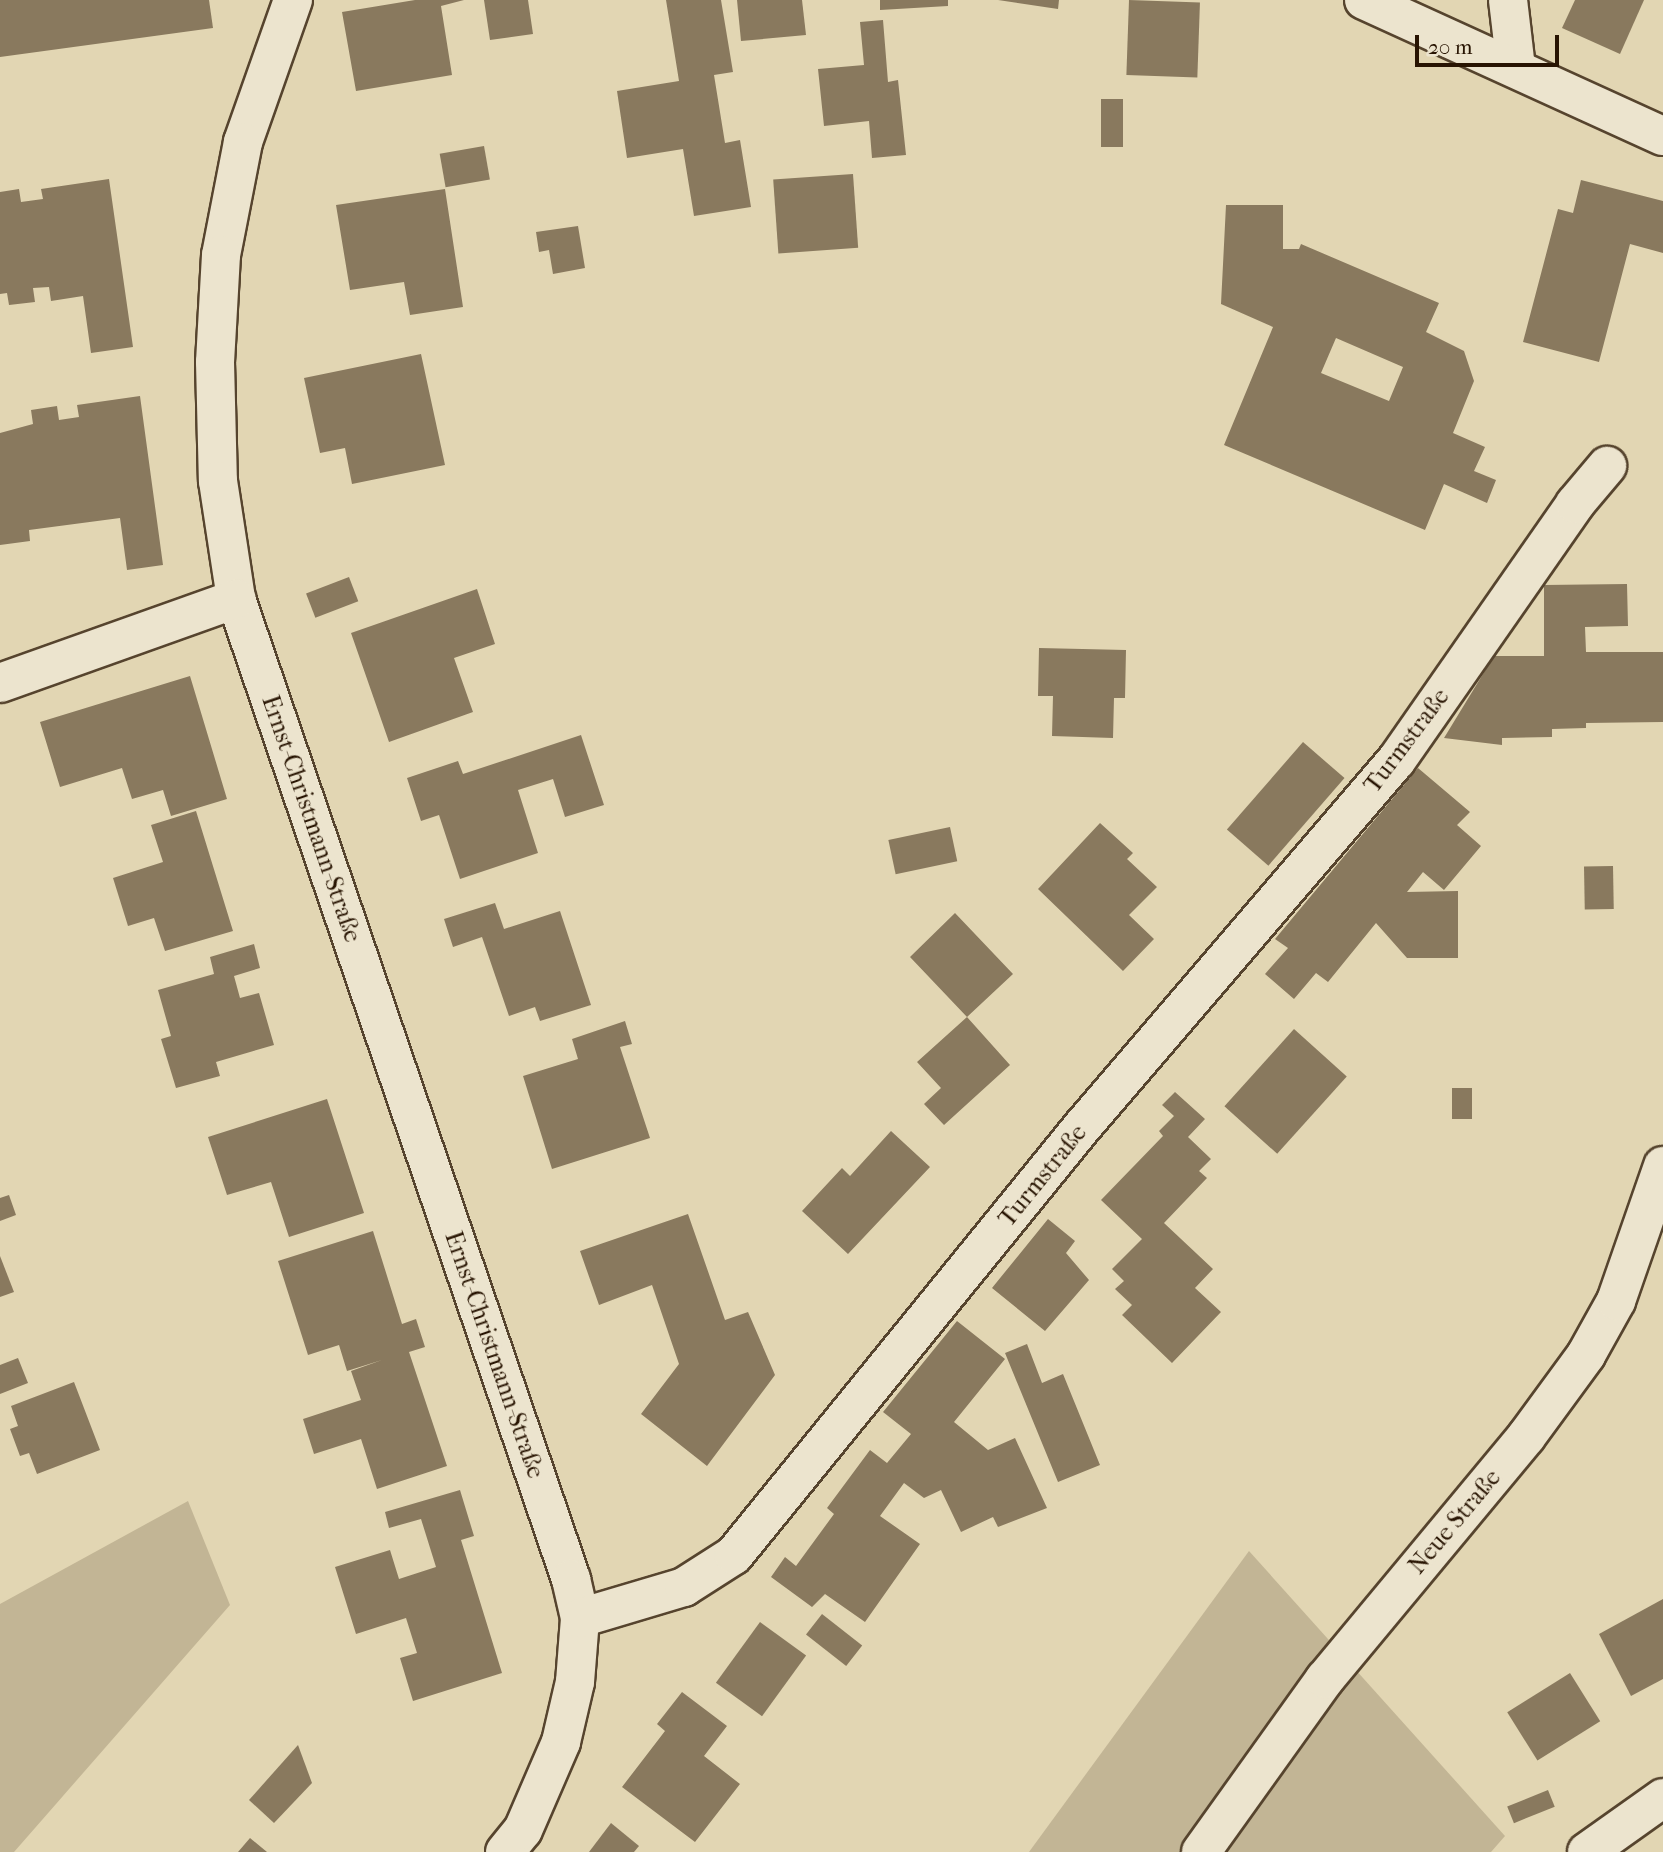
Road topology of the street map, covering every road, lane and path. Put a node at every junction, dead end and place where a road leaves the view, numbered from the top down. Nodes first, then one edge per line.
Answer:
1 (293, 0) edge
2 (1364, 0) edge
3 (1508, 0) edge
4 (1517, 68) junction
5 (1663, 136) edge
6 (1607, 466) dead end
7 (236, 599) junction
8 (0, 683) edge
9 (1663, 1166) edge
10 (580, 1618) junction
11 (1663, 1798) edge
12 (505, 1852) edge
13 (1201, 1852) edge
14 (1587, 1852) edge

1 - 7 street, Ernst-Christmann-Straße
2 - 4 street
3 - 4 street
4 - 5 street
6 - 10 street, Turmstraße
7 - 8 street
7 - 10 street, Ernst-Christmann-Straße
9 - 13 street, Neue Straße
10 - 12 street
11 - 14 street

